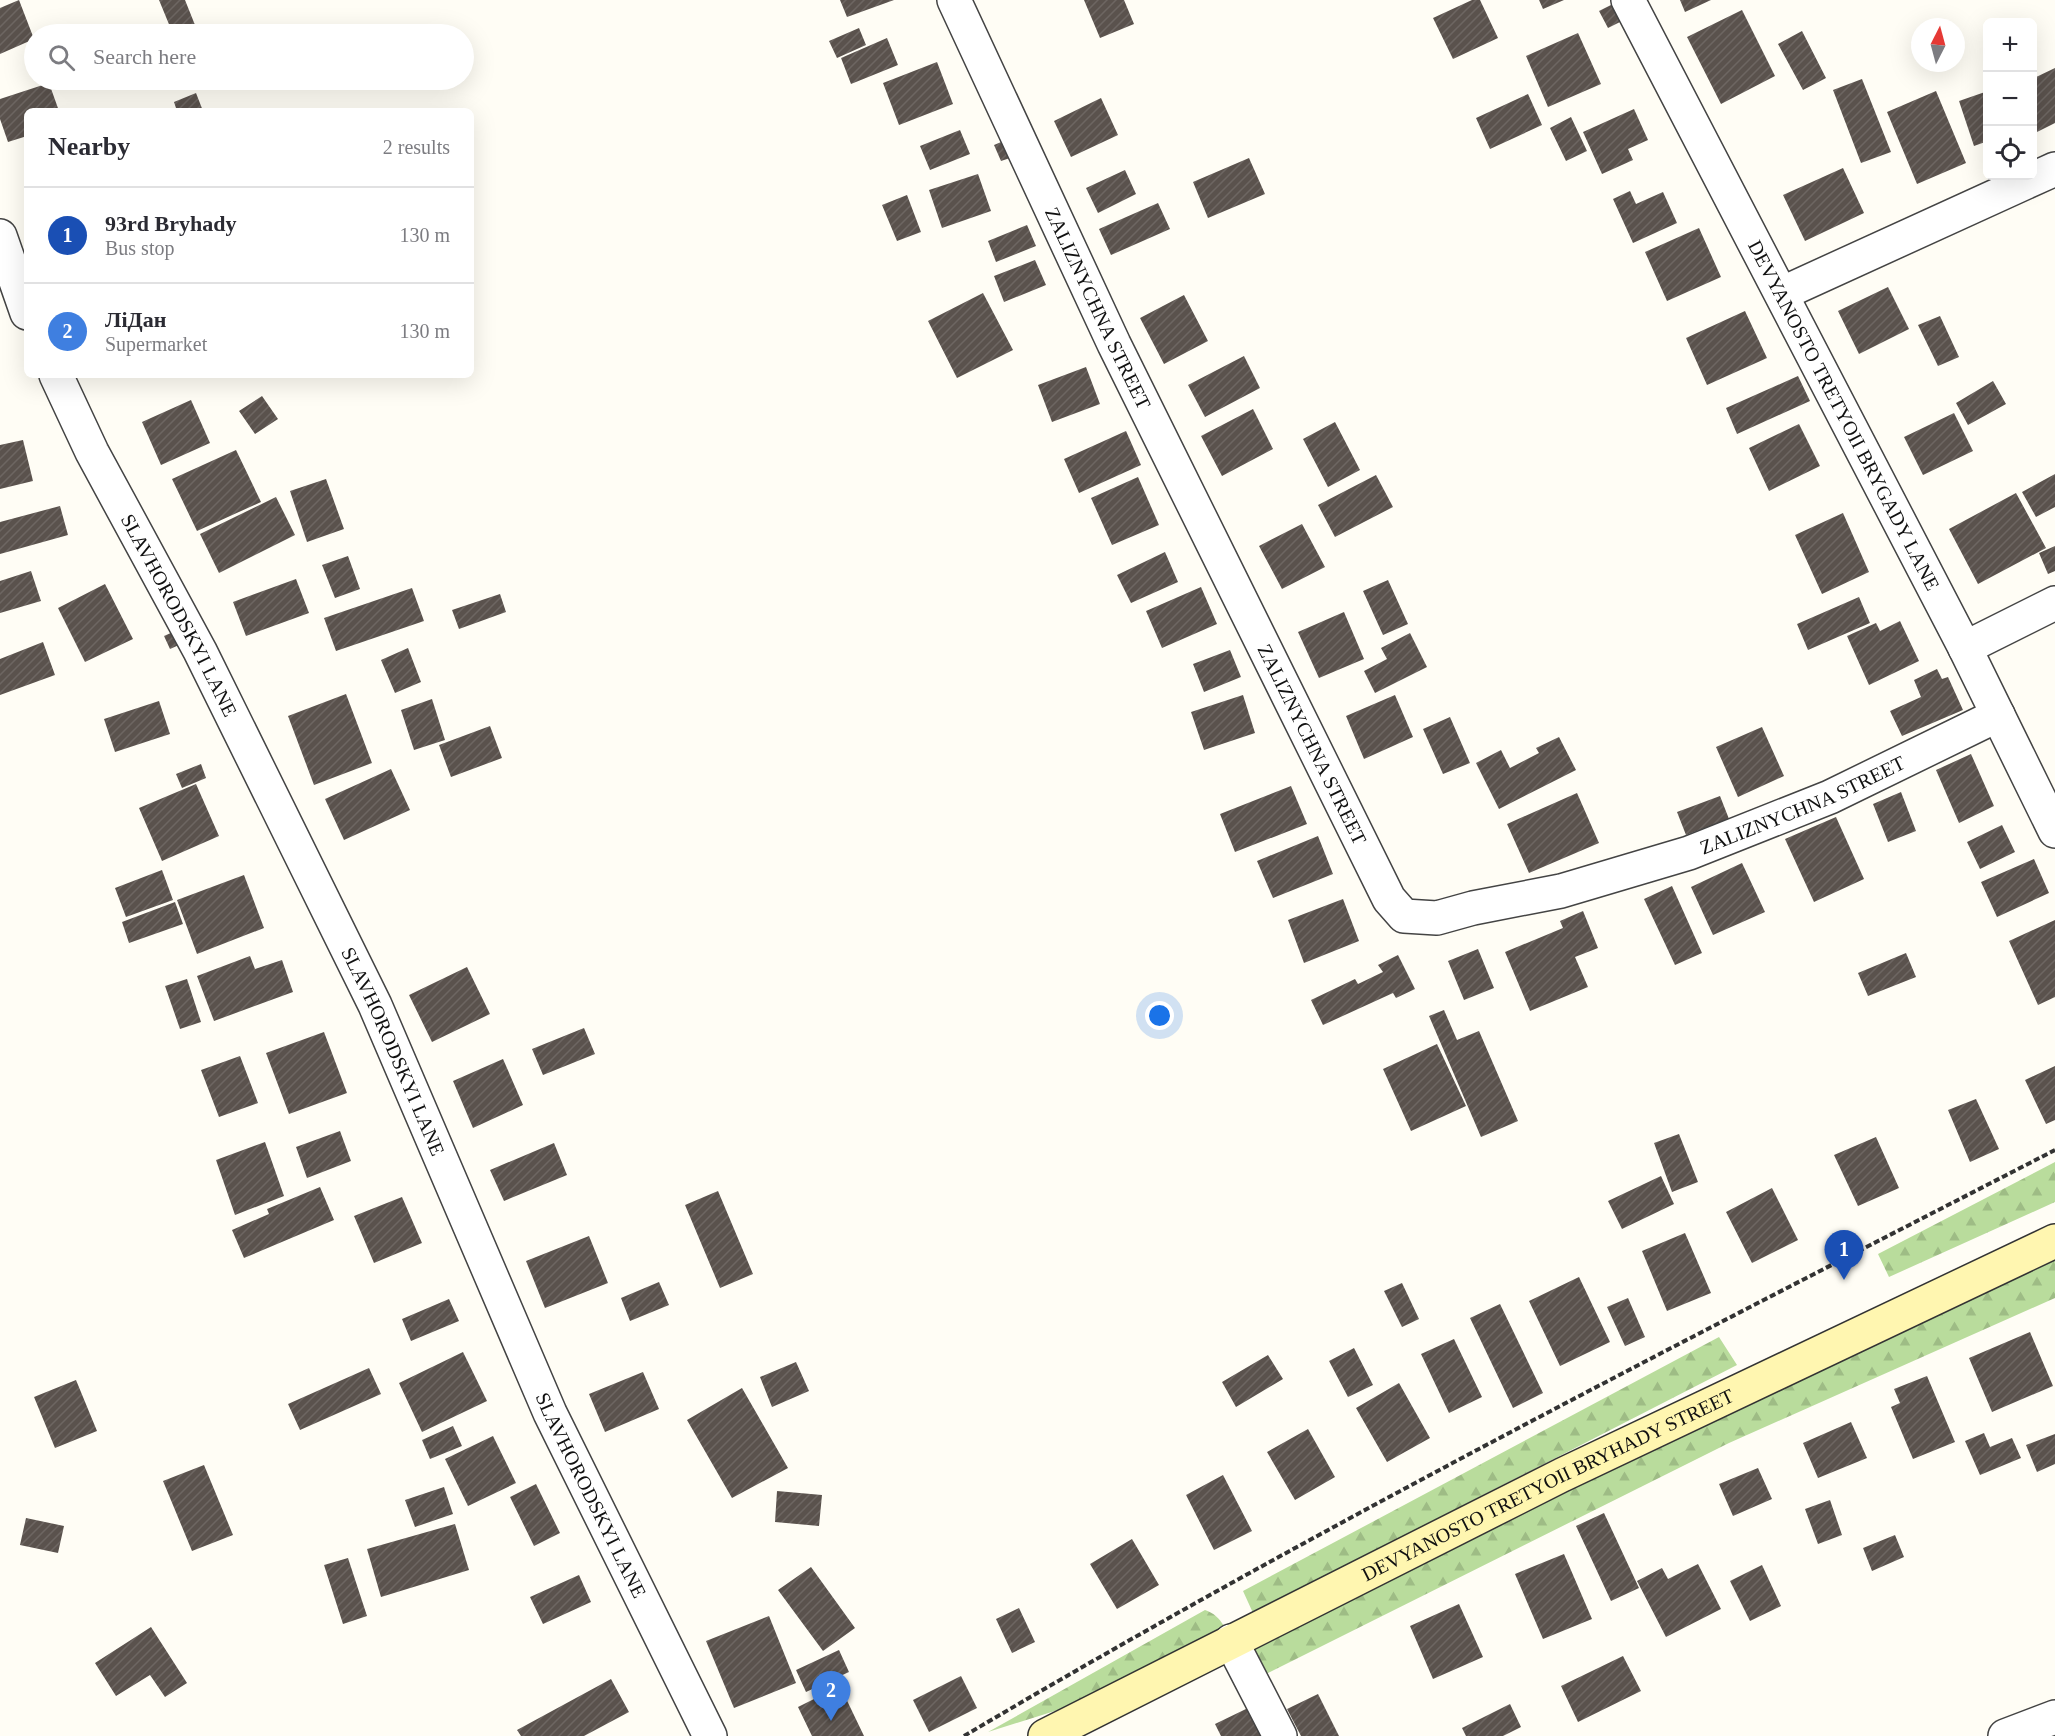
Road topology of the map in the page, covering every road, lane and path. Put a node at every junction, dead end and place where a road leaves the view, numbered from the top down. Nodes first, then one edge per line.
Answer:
1 (954, 0) edge
2 (1628, 0) edge
3 (2055, 169) edge
4 (0, 236) edge
5 (1783, 293) junction
6 (24, 304) edge
7 (57, 378) edge
8 (2055, 603) edge
9 (1965, 648) junction
10 (1998, 715) junction
11 (2055, 831) edge
12 (2055, 1150) edge
13 (2055, 1241) edge
14 (1232, 1641) junction
15 (2055, 1717) edge
16 (710, 1736) edge
17 (964, 1736) edge
18 (1046, 1736) edge
19 (1280, 1736) edge
20 (2005, 1736) edge

1 - 10 street, ZALIZNYCHNA STREET
2 - 5 street, DEVYANOSTO TRETYOII BRYGADY LANE
3 - 5 street
4 - 6 street
5 - 9 street, DEVYANOSTO TRETYOII BRYGADY LANE
7 - 16 street, SLAVHORODSKYI LANE
8 - 9 street
9 - 10 street, DEVYANOSTO TRETYOII BRYGADY LANE
10 - 11 street, DEVYANOSTO TRETYOII BRYGADY LANE
12 - 17 path
13 - 14 main road, DEVYANOSTO TRETYOII BRYHADY STREET
14 - 18 main road, DEVYANOSTO TRETYOII BRYHADY STREET
14 - 19 street
15 - 20 street

